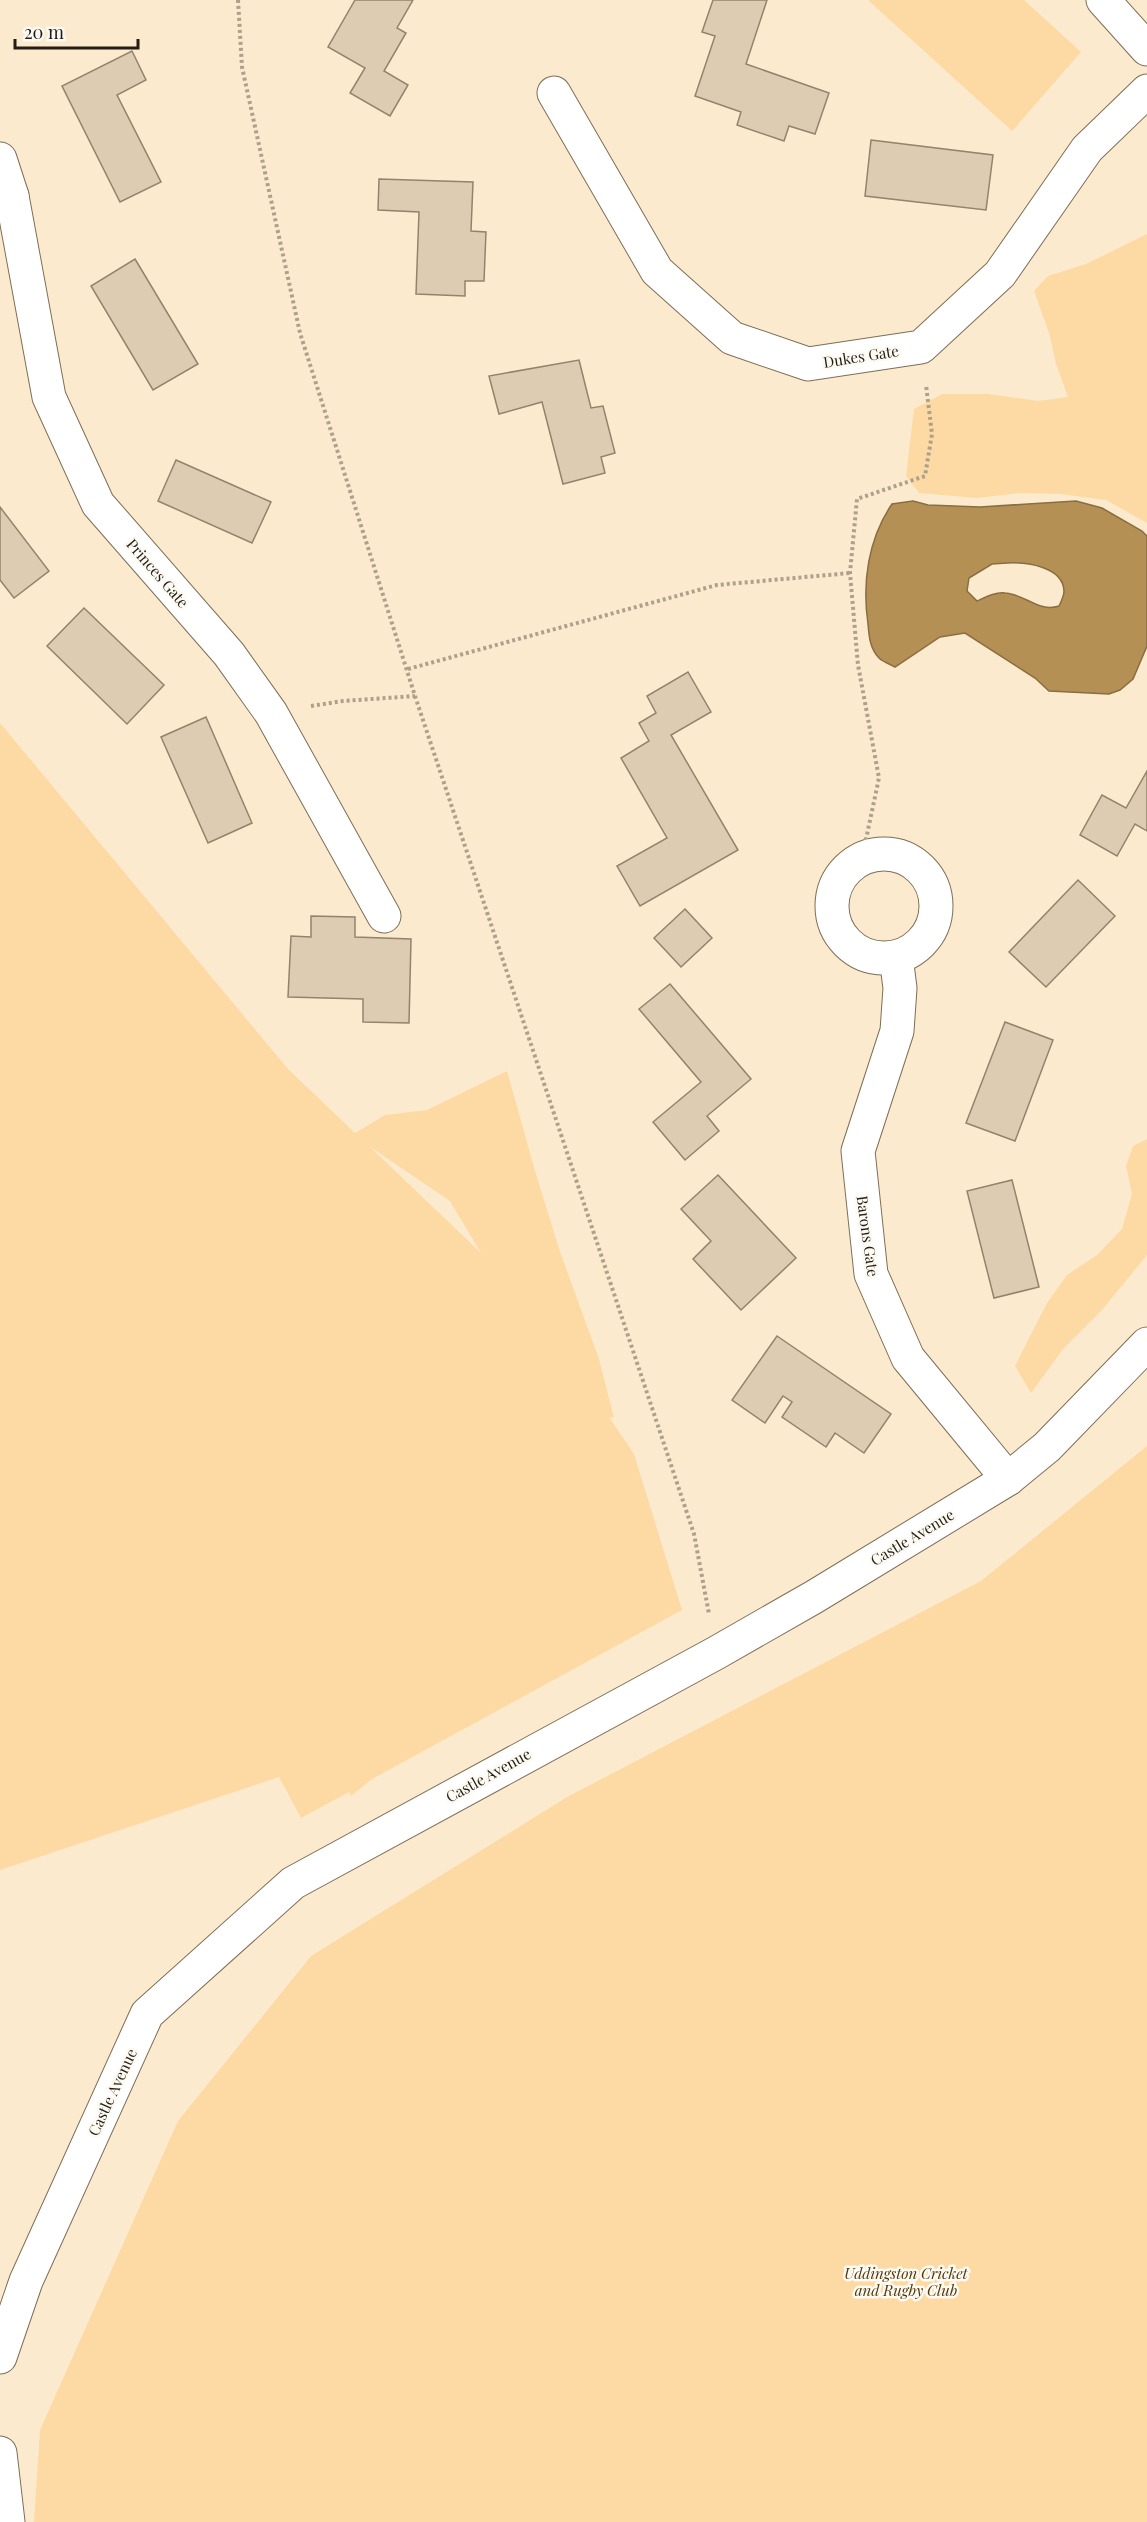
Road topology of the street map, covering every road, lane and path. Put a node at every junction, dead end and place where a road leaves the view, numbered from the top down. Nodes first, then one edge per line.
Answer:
1 (238, 0) edge
2 (1103, 0) edge
3 (1147, 50) edge
4 (1147, 91) edge
5 (554, 93) dead end
6 (0, 159) edge
7 (6, 197) edge
8 (921, 347) junction
9 (849, 573) junction
10 (408, 669) junction
11 (415, 696) junction
12 (271, 713) junction
13 (862, 858) junction
14 (384, 916) dead end
15 (896, 957) junction
16 (1147, 1344) edge
17 (1008, 1479) junction
18 (716, 1653) junction
19 (0, 2357) edge
20 (0, 2453) edge
21 (8, 2522) edge

1 - 10 path
2 - 3 street
4 - 8 street, Dukes Gate
5 - 8 street, Dukes Gate
6 - 7 street, Princes Gate
7 - 12 street, Princes Gate
8 - 9 path
9 - 10 path
9 - 13 path
10 - 11 path
11 - 12 path
11 - 18 path
12 - 14 street, Princes Gate
13 - 15 street
13 - 15 street
15 - 17 street, Barons Gate
16 - 17 street, Castle Avenue
17 - 18 street, Castle Avenue
18 - 19 street, Castle Avenue
20 - 21 street

